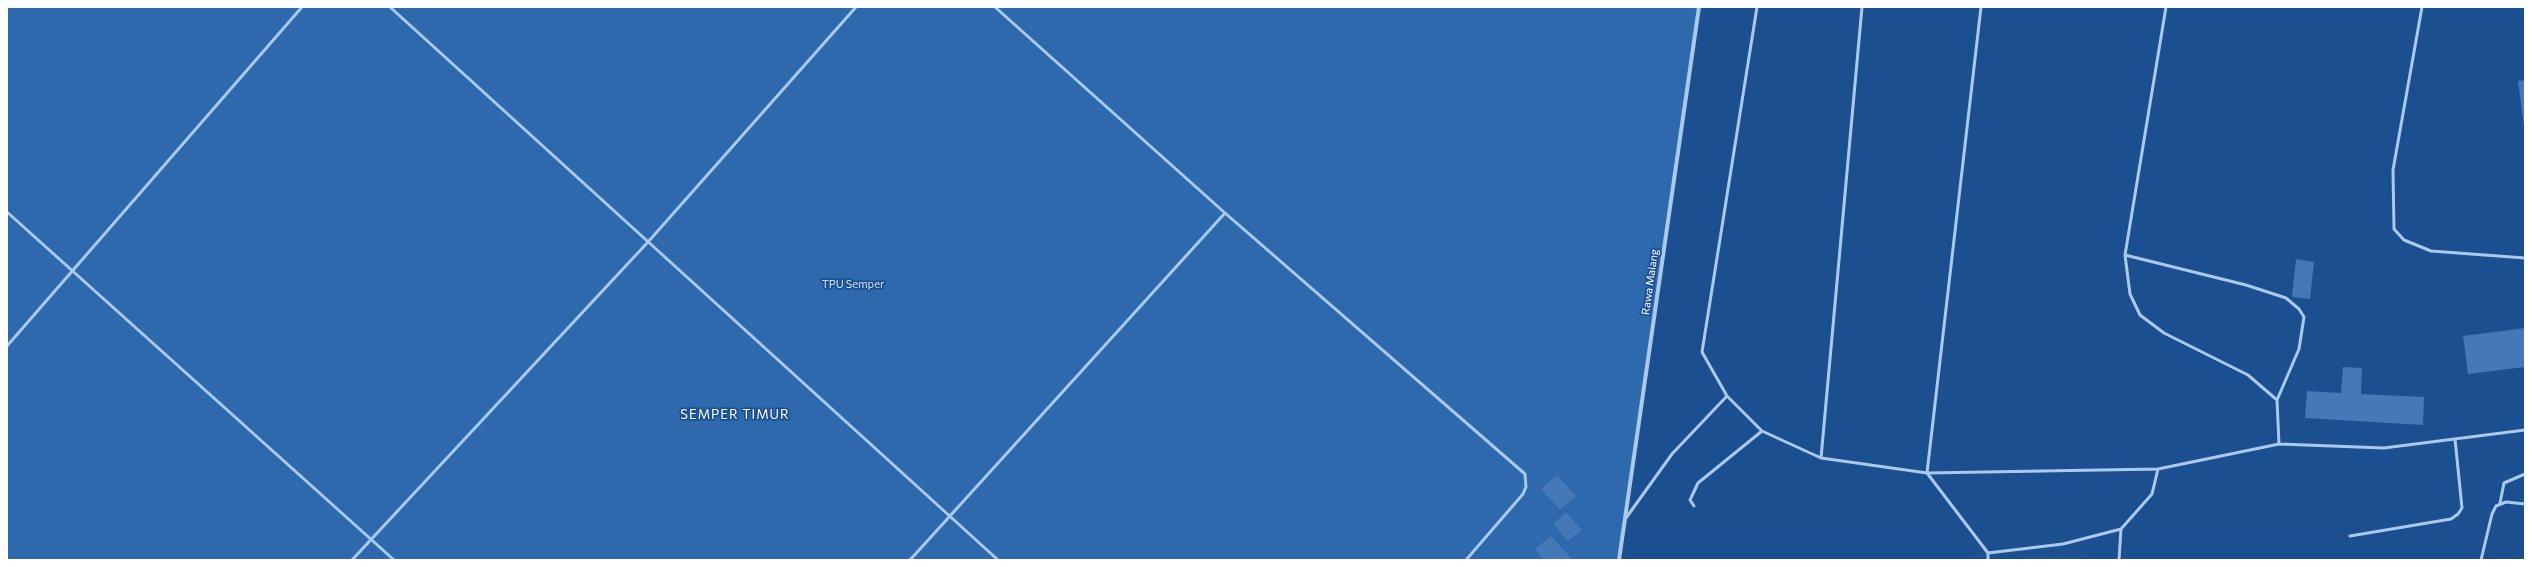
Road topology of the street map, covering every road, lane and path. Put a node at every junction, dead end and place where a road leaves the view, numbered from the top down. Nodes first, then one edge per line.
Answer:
1 (302, 7) edge
2 (390, 7) edge
3 (856, 7) edge
4 (995, 7) edge
5 (1699, 7) edge
6 (1757, 7) edge
7 (1862, 7) edge
8 (1981, 7) edge
9 (2166, 7) edge
10 (2422, 7) edge
11 (7, 212) edge
12 (1225, 213) junction
13 (648, 242) junction
14 (2126, 255) junction
15 (2525, 258) edge
16 (73, 273) junction
17 (7, 346) edge
18 (1727, 396) junction
19 (2277, 400) junction
20 (2525, 430) edge
21 (1762, 432) junction
22 (2455, 439) junction
23 (2279, 444) junction
24 (1821, 458) junction
25 (2158, 469) junction
26 (1927, 472) junction
27 (2525, 474) edge
28 (2500, 503) junction
29 (2525, 504) edge
30 (1694, 506) dead end
31 (948, 517) junction
32 (1625, 519) junction
33 (2121, 529) junction
34 (2350, 536) dead end
35 (371, 539) junction
36 (1988, 553) junction
37 (352, 560) edge
38 (394, 560) edge
39 (910, 560) edge
40 (998, 560) edge
41 (1466, 560) edge
42 (1619, 560) edge
43 (1988, 560) edge
44 (2119, 560) edge
45 (2481, 560) edge

1 - 16 lane
2 - 13 lane
3 - 13 lane
4 - 12 lane
5 - 32 street, Rawa Malang
6 - 18 lane
7 - 24 lane
8 - 26 lane
9 - 14 lane
10 - 15 lane
11 - 16 lane
12 - 31 lane
12 - 41 lane
13 - 31 lane
13 - 35 lane
14 - 19 lane
14 - 19 lane
16 - 17 lane
16 - 35 lane
18 - 21 lane
18 - 32 lane
19 - 23 lane
20 - 22 lane
21 - 24 lane
21 - 30 lane
22 - 23 lane
22 - 34 lane
23 - 25 lane
24 - 26 lane
25 - 26 lane
25 - 33 lane
26 - 36 lane
27 - 28 lane
28 - 29 lane
28 - 45 lane
31 - 39 lane
31 - 40 lane
32 - 42 street, Rawa Malang
33 - 36 lane
33 - 44 lane
35 - 37 lane
35 - 38 lane
36 - 43 lane

